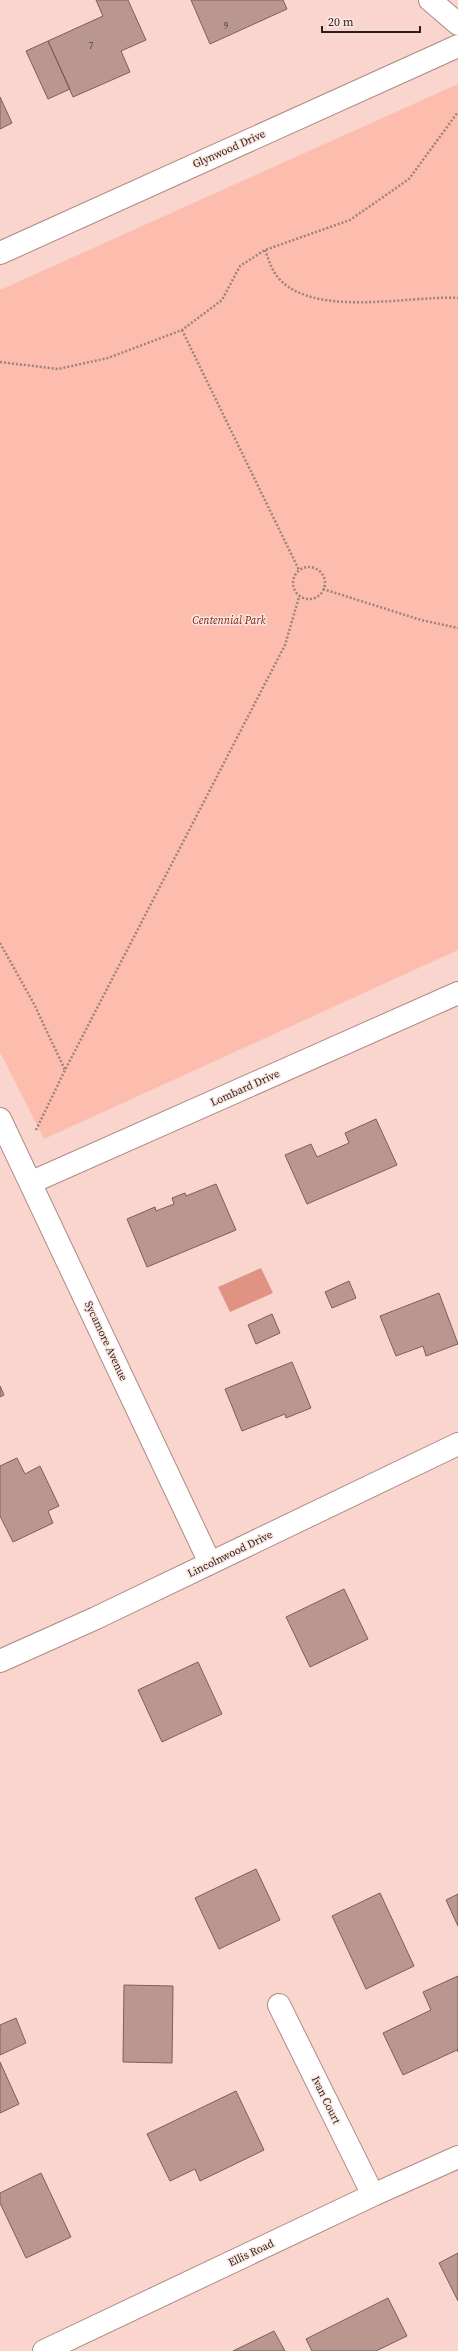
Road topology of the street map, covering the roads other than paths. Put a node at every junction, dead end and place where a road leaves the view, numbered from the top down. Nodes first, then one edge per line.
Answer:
1 (430, 0) edge
2 (458, 24) edge
3 (458, 46) edge
4 (0, 253) edge
5 (458, 993) edge
6 (0, 1119) edge
7 (32, 1182) junction
8 (458, 1444) edge
9 (210, 1563) junction
10 (0, 1660) edge
11 (279, 2005) dead end
12 (458, 2157) edge
13 (373, 2195) junction
14 (44, 2351) edge

1 - 2 street
3 - 4 street, Glynwood Drive
5 - 7 street, Lombard Drive
6 - 7 street, Sycamore Avenue
7 - 9 street, Sycamore Avenue
8 - 9 street, Lincolnwood Drive
9 - 10 street, Lincolnwood Drive
11 - 13 street, Ivan Court
12 - 13 street, Ellis Road
13 - 14 street, Ellis Road

